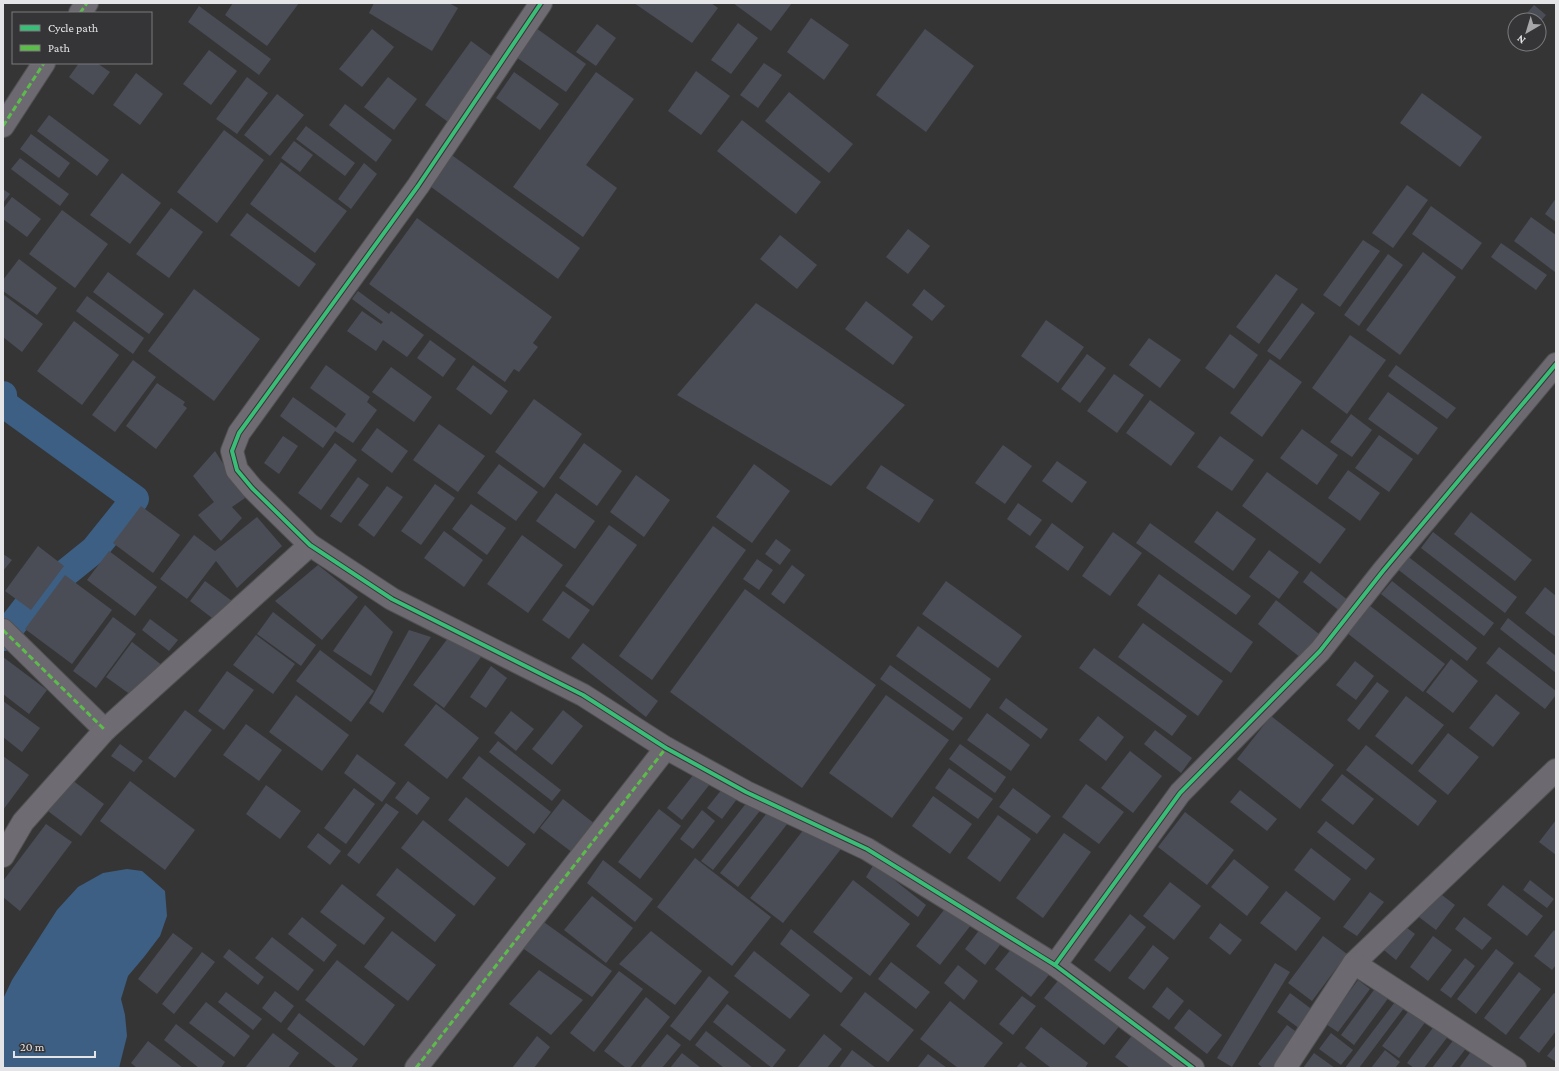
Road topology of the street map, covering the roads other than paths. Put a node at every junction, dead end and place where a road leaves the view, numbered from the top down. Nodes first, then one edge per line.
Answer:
1 (87, 3) edge
2 (541, 3) edge
3 (81, 12) edge
4 (43, 64) edge
5 (3, 126) edge
6 (1556, 364) edge
7 (310, 545) junction
8 (3, 630) edge
9 (105, 730) junction
10 (666, 748) junction
11 (1556, 770) edge
12 (3, 856) edge
13 (1354, 963) junction
14 (1055, 965) junction
15 (416, 1068) edge
16 (1193, 1068) edge
17 (1285, 1068) edge
18 (1515, 1068) edge

1 - 3 street
2 - 7 street
4 - 5 street
6 - 14 street
7 - 9 street
7 - 10 street
8 - 9 street
9 - 12 street
10 - 14 street
10 - 15 street
11 - 13 street
13 - 17 street
13 - 18 street
14 - 16 street

